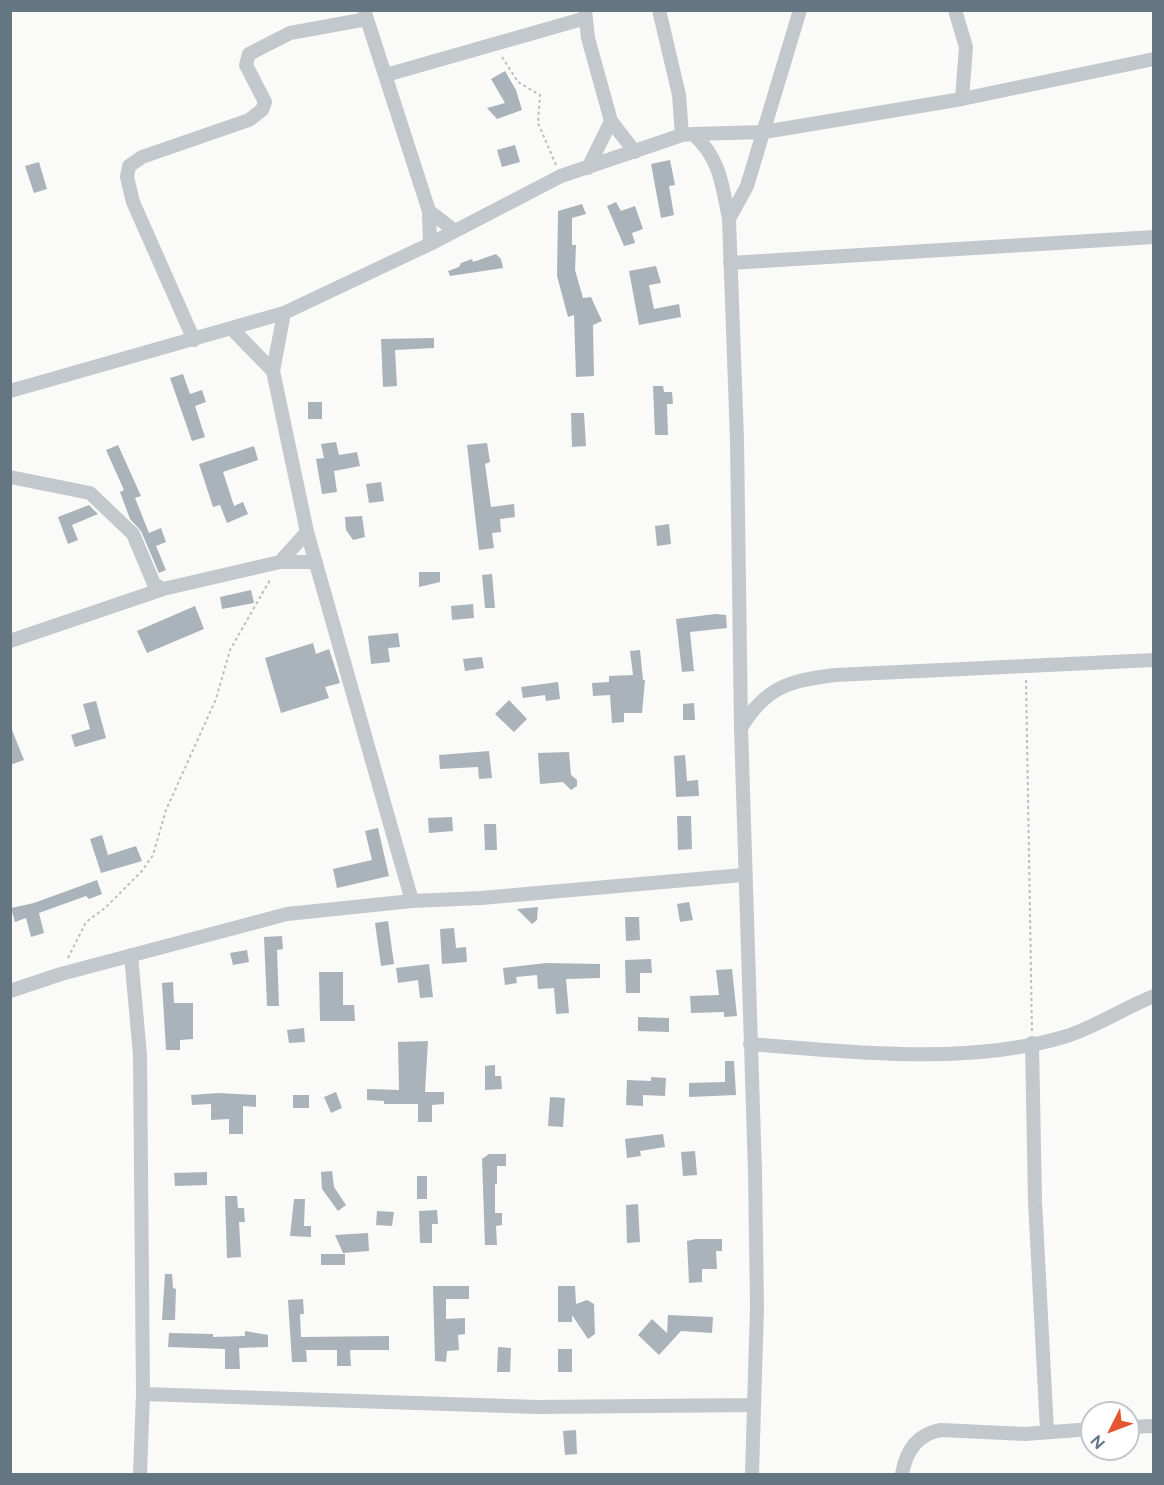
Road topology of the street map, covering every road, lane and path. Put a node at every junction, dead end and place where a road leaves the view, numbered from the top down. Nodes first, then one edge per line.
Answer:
1 (659, 10) edge
2 (800, 10) edge
3 (955, 10) edge
4 (586, 14) edge
5 (365, 15) edge
6 (493, 44) junction
7 (1154, 59) edge
8 (386, 75) junction
9 (962, 99) junction
10 (611, 122) junction
11 (764, 132) junction
12 (687, 134) junction
13 (635, 152) junction
14 (588, 168) junction
15 (561, 176) junction
16 (429, 211) junction
17 (729, 219) junction
18 (455, 231) junction
19 (1154, 237) edge
20 (430, 244) junction
21 (730, 263) junction
22 (284, 313) junction
23 (232, 329) junction
24 (194, 340) junction
25 (273, 371) junction
26 (10, 391) edge
27 (10, 477) edge
28 (307, 532) junction
29 (280, 562) junction
30 (316, 562) junction
31 (163, 589) junction
32 (10, 641) edge
33 (1154, 660) edge
34 (1026, 666) junction
35 (741, 728) junction
36 (743, 875) junction
37 (412, 901) junction
38 (131, 956) junction
39 (61, 974) junction
40 (10, 991) edge
41 (1154, 996) edge
42 (1032, 1043) junction
43 (750, 1044) junction
44 (143, 1394) junction
45 (753, 1405) junction
46 (1080, 1430) edge
47 (1047, 1431) junction
48 (140, 1474) edge
49 (753, 1474) edge
50 (902, 1474) edge

1 - 12 street
2 - 11 street
3 - 9 street
4 - 6 street
4 - 10 street
5 - 8 street
5 - 24 street
6 - 8 street
6 - 15 path
7 - 9 street
8 - 16 street
9 - 11 street
10 - 13 street
10 - 14 street
11 - 12 street
11 - 17 street
12 - 13 street
12 - 17 street
13 - 14 street
14 - 15 street
15 - 18 street
16 - 18 street
16 - 20 street
17 - 21 street
18 - 20 street
19 - 21 street
20 - 22 street
21 - 35 street
22 - 23 street
22 - 25 street
23 - 24 street
23 - 25 street
24 - 26 street
25 - 28 street
27 - 31 street
28 - 29 street
28 - 30 street
29 - 30 street
29 - 31 street
29 - 39 path
30 - 37 street
31 - 32 street
33 - 34 street
34 - 35 street
34 - 42 path
35 - 36 street
36 - 37 street
36 - 43 street
37 - 38 street
38 - 39 street
38 - 44 street
39 - 40 street
41 - 42 street
42 - 43 street
42 - 47 street
43 - 45 street
44 - 45 street
44 - 48 street
45 - 49 street
46 - 47 street
47 - 50 street

